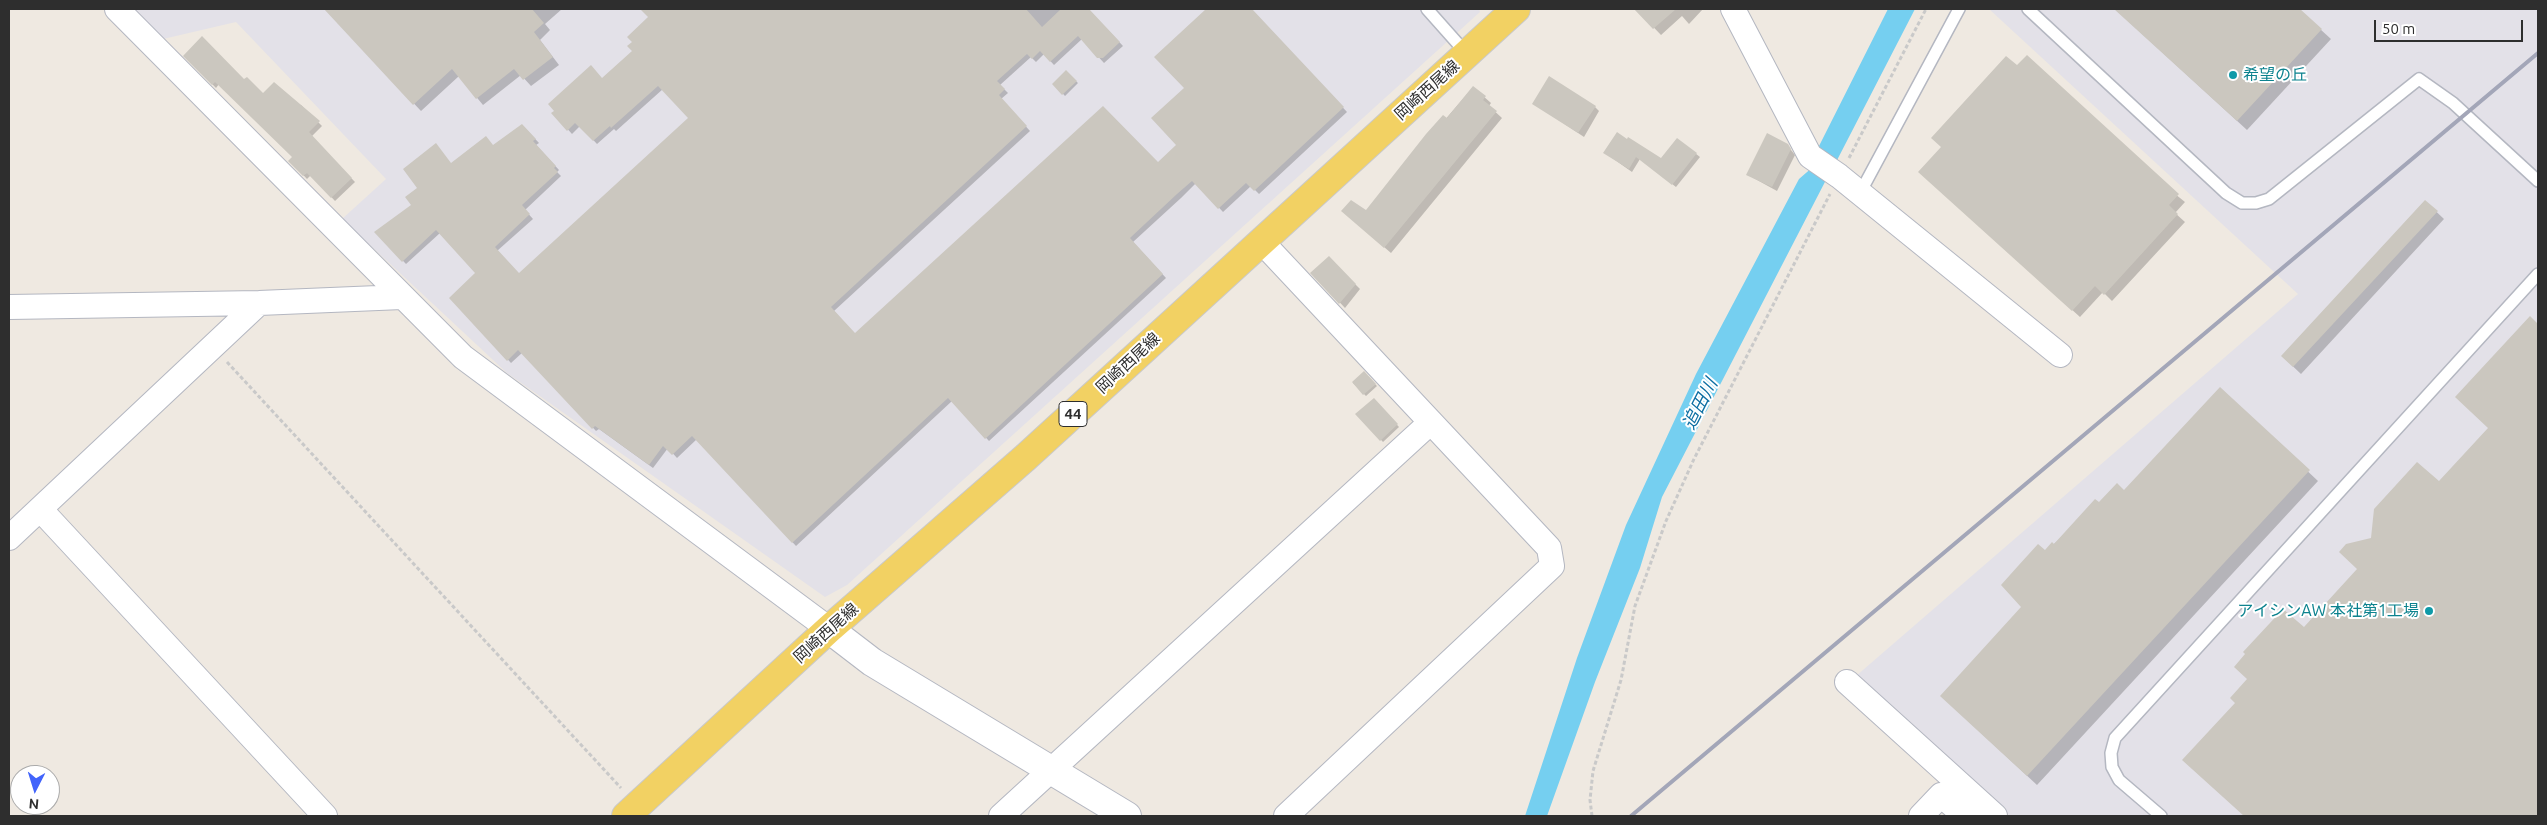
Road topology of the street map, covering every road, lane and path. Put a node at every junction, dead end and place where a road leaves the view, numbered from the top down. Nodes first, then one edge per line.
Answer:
1 (117, 9) edge
2 (1427, 9) edge
3 (1516, 9) edge
4 (1733, 9) edge
5 (1926, 9) edge
6 (1959, 9) edge
7 (2028, 9) edge
8 (1467, 54) junction
9 (1839, 176) junction
10 (2538, 181) edge
11 (1860, 193) junction
12 (1261, 241) junction
13 (2538, 274) edge
14 (402, 297) junction
15 (259, 303) junction
16 (9, 307) edge
17 (213, 346) junction
18 (2060, 355) dead end
19 (1431, 422) junction
20 (40, 509) junction
21 (9, 538) edge
22 (828, 629) junction
23 (1848, 682) dead end
24 (1050, 772) junction
25 (632, 811) edge
26 (325, 816) edge
27 (1001, 816) edge
28 (1127, 816) edge
29 (1286, 816) edge
30 (1592, 816) edge
31 (1921, 816) edge
32 (1965, 816) edge
33 (1995, 816) edge
34 (2162, 816) edge

1 - 14 street
2 - 8 lane
3 - 8 main road, 岡崎西尾線 / 44
4 - 9 street
5 - 9 path
6 - 11 lane
7 - 10 lane
8 - 12 main road, 岡崎西尾線 / 44
9 - 11 street
9 - 30 path
11 - 18 street
12 - 19 street
12 - 22 main road, 岡崎西尾線 / 44
13 - 34 lane
14 - 15 street
14 - 22 street
15 - 16 street
15 - 17 street
17 - 20 street
17 - 25 path
19 - 24 street
19 - 29 street
20 - 21 street
20 - 26 street
22 - 24 street
22 - 25 main road, 岡崎西尾線 / 44
23 - 33 street
24 - 27 street
24 - 28 street
31 - 32 street

